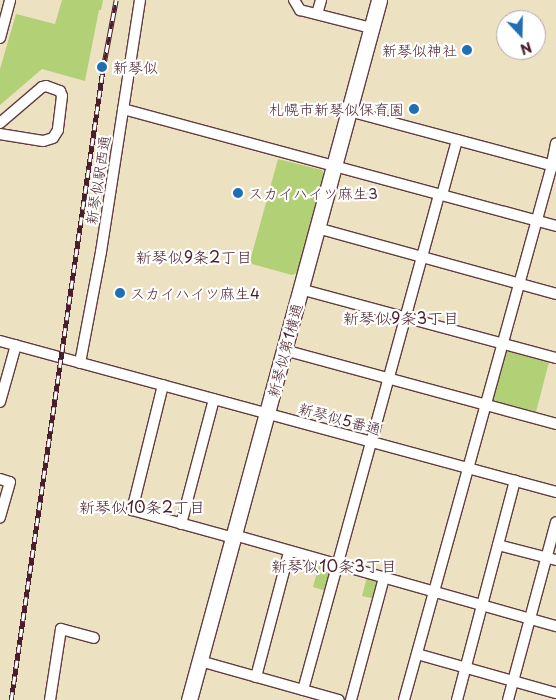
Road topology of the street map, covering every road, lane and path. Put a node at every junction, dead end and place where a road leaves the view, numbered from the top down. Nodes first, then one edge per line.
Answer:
1 (140, 0) edge
2 (294, 0) edge
3 (321, 0) edge
4 (379, 0) edge
5 (6, 5) edge
6 (317, 14) junction
7 (371, 28) junction
8 (0, 38) edge
9 (123, 109) junction
10 (349, 111) junction
11 (12, 113) junction
12 (0, 124) edge
13 (0, 134) edge
14 (20, 138) junction
15 (456, 140) junction
16 (556, 143) edge
17 (334, 166) junction
18 (552, 168) edge
19 (441, 195) junction
20 (536, 221) junction
21 (556, 226) edge
22 (317, 228) junction
23 (422, 258) junction
24 (518, 284) junction
25 (300, 290) junction
26 (556, 294) edge
27 (405, 318) junction
28 (0, 341) edge
29 (502, 344) junction
30 (16, 345) junction
31 (284, 350) junction
32 (556, 358) edge
33 (80, 363) junction
34 (388, 380) junction
35 (164, 386) junction
36 (214, 399) junction
37 (0, 402) edge
38 (485, 404) junction
39 (267, 414) junction
40 (556, 424) edge
41 (370, 442) junction
42 (467, 468) junction
43 (0, 479) edge
44 (515, 481) junction
45 (556, 492) edge
46 (0, 518) edge
47 (556, 522) edge
48 (181, 524) junction
49 (234, 536) junction
50 (498, 545) junction
51 (289, 552) junction
52 (551, 559) edge
53 (338, 565) junction
54 (384, 578) junction
55 (433, 592) junction
56 (483, 606) junction
57 (530, 619) junction
58 (556, 626) edge
59 (94, 638) dead end
60 (417, 654) junction
61 (200, 661) junction
62 (466, 668) junction
63 (256, 677) junction
64 (514, 680) junction
65 (303, 690) junction
66 (556, 692) edge
67 (50, 700) edge
68 (189, 700) edge
69 (339, 700) edge
70 (351, 700) edge
71 (404, 700) edge
72 (457, 700) edge
73 (508, 700) edge

1 - 9 street, 新琴似駅西通
2 - 6 street
3 - 6 street
4 - 7 street, 新琴似第1横通
5 - 8 street
6 - 7 street
7 - 10 street, 新琴似第1横通
9 - 17 street
9 - 33 street, 新琴似駅西通
10 - 15 street
10 - 17 street, 新琴似第1横通
11 - 12 street
11 - 14 street
11 - 14 street
13 - 14 street
15 - 18 street
15 - 19 street
16 - 18 street
17 - 19 street
17 - 22 street, 新琴似第1横通
18 - 20 street
19 - 20 street
19 - 23 street
20 - 21 street
20 - 24 street
22 - 23 street
22 - 25 street, 新琴似第1横通
23 - 24 street
23 - 27 street
24 - 26 street
24 - 29 street
25 - 27 street
25 - 31 street, 新琴似第1横通
27 - 29 street
27 - 34 street
28 - 30 street, 新琴似5番通
29 - 32 street
29 - 38 street
30 - 33 street, 新琴似5番通
30 - 37 street
31 - 34 street
31 - 39 street, 新琴似第1横通
33 - 35 street, 新琴似5番通
34 - 38 street
34 - 41 street
35 - 36 street, 新琴似5番通
35 - 48 street
36 - 39 street, 新琴似5番通
36 - 48 street
38 - 40 street
38 - 42 street
39 - 41 street, 新琴似5番通
39 - 49 street, 新琴似第1横通
41 - 42 street, 新琴似5番通
41 - 53 street
42 - 44 street, 新琴似5番通
42 - 55 street
43 - 46 street
44 - 45 street, 新琴似5番通
44 - 50 street
47 - 52 street
48 - 49 street
49 - 51 street
49 - 61 street, 新琴似第1横通
50 - 52 street
50 - 56 street
51 - 53 street
51 - 63 street
52 - 57 street
53 - 54 street
53 - 65 street
54 - 55 street
54 - 70 street
55 - 56 street
55 - 60 street
56 - 57 street
56 - 62 street
57 - 58 street
57 - 64 street
59 - 67 street
60 - 62 street
60 - 71 street
61 - 63 street
61 - 68 street, 新琴似第1横通
62 - 64 street
62 - 72 street
63 - 65 street
64 - 66 street
64 - 73 street
65 - 69 street

